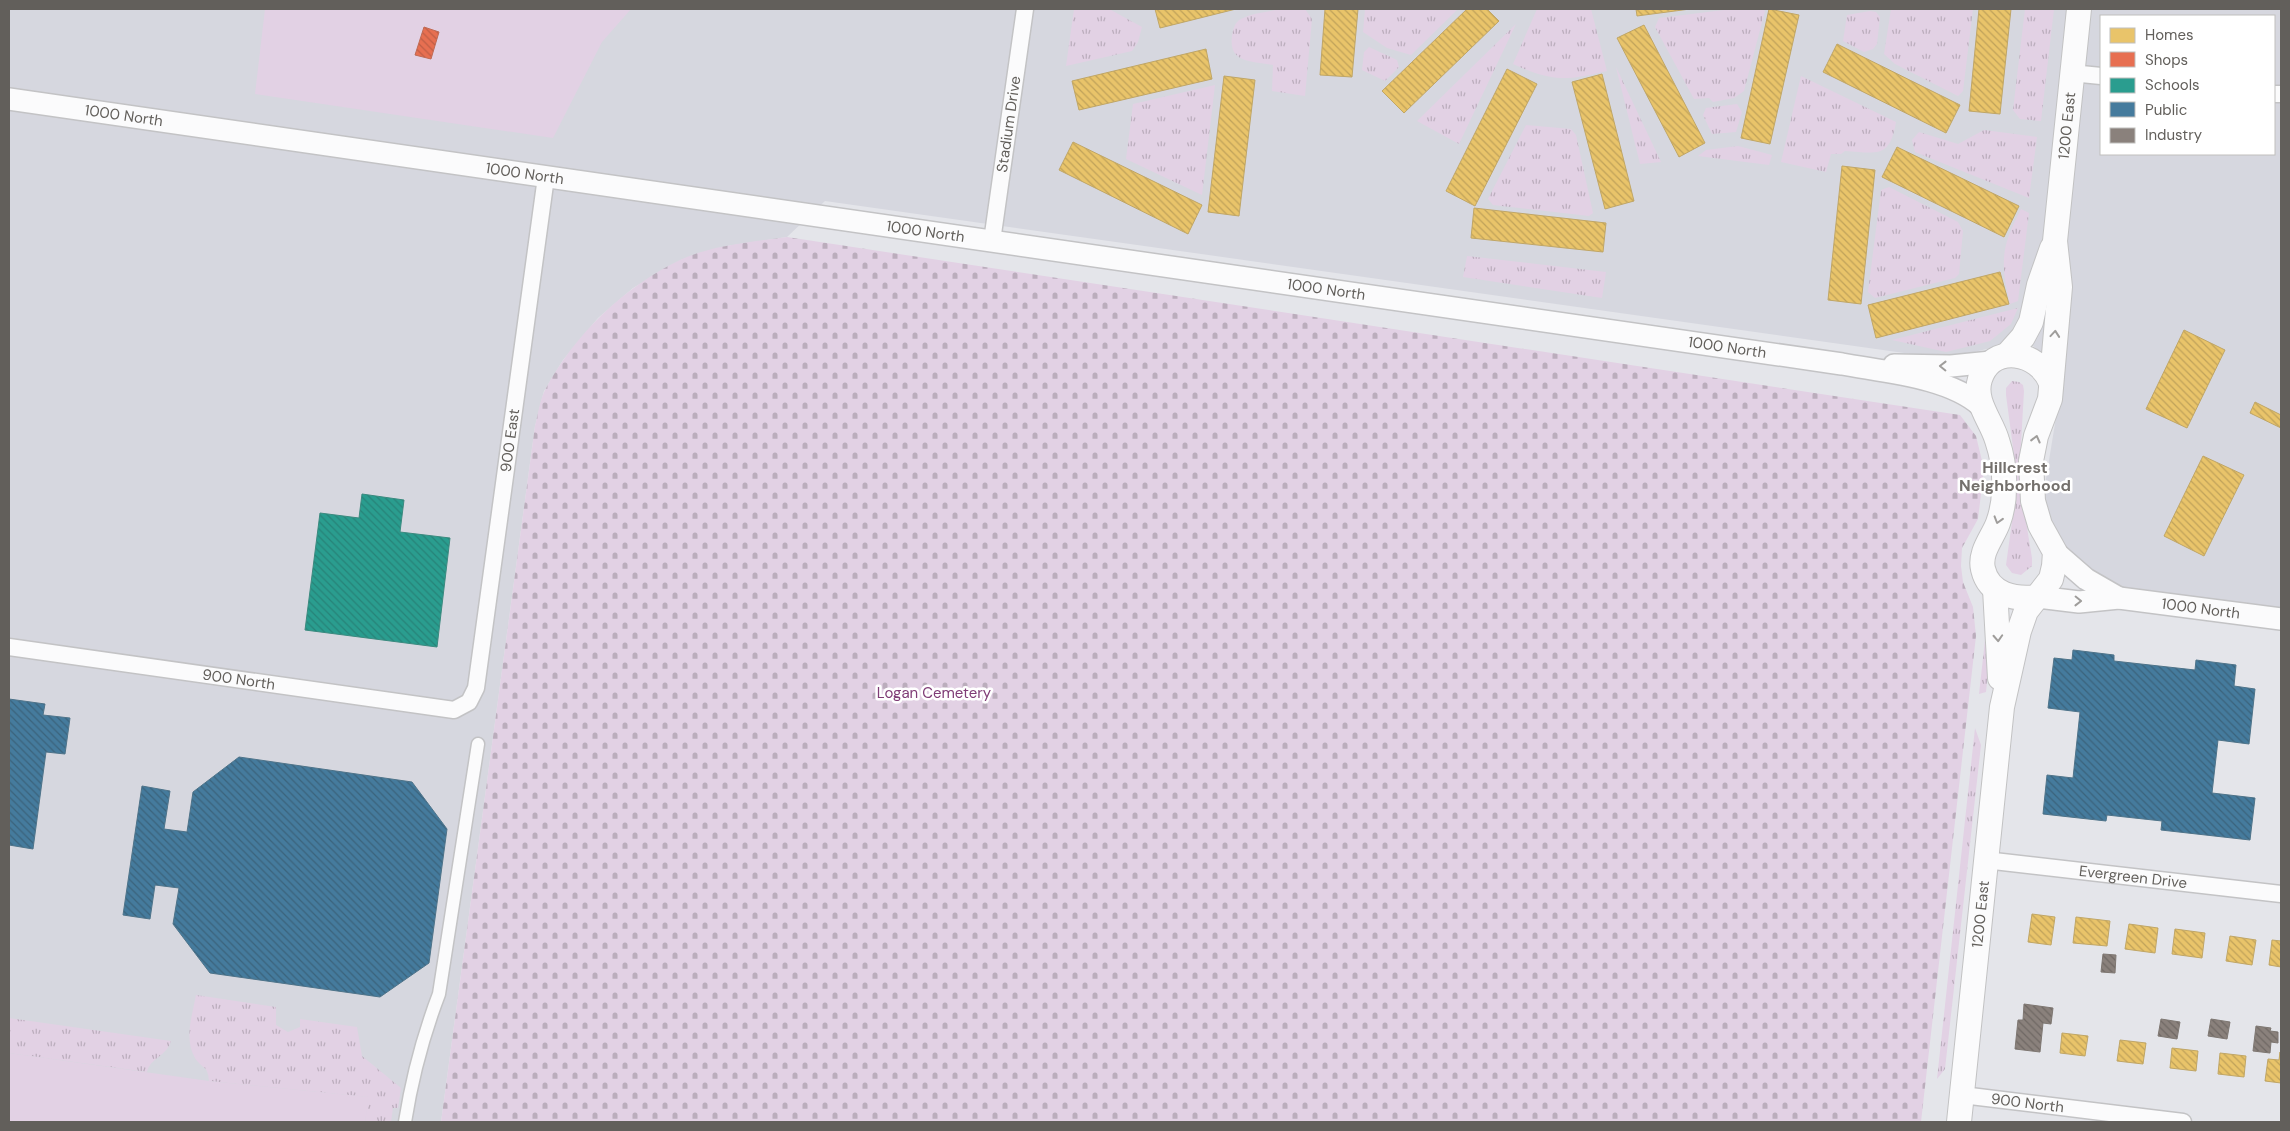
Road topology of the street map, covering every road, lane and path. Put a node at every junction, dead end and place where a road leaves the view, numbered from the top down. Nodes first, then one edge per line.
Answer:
1 (1025, 9) edge
2 (2079, 9) edge
3 (2071, 73) junction
4 (2100, 76) edge
5 (9, 100) edge
6 (546, 177) junction
7 (992, 241) junction
8 (2054, 241) junction
9 (1999, 358) junction
10 (1842, 364) junction
11 (2051, 383) junction
12 (1981, 406) junction
13 (2055, 552) junction
14 (1995, 589) junction
15 (2038, 597) junction
16 (2119, 598) junction
17 (2281, 619) edge
18 (9, 647) edge
19 (469, 702) joint
20 (2002, 708) junction
21 (478, 744) dead end
22 (1985, 860) junction
23 (2281, 894) edge
24 (1962, 1095) junction
25 (405, 1122) edge
26 (1959, 1122) edge
27 (2183, 1122) edge

1 - 7 street, Stadium Drive
2 - 3 main road, 1200 East
3 - 4 street
3 - 8 main road, 1200 East
5 - 6 street, 1000 North
6 - 7 street, 1000 North
6 - 19 street, 900 East
7 - 10 street, 1000 North
8 - 9 main road, 1200 East
11 -> 8 main road, 1200 East
9 -> 10 street, 1000 North
9 - 11 main road
9 - 12 main road, 1200 East
10 - 12 street, 1000 North
13 -> 11 main road, 1200 East
12 -> 14 main road, 1200 East
13 - 15 main road, 1200 East
13 - 16 street, 1000 North
14 - 15 main road
14 -> 20 main road, 1200 East
15 -> 16 street, 1000 North
15 - 20 main road, 1200 East
16 - 17 street, 1000 North
18 - 19 street, 900 North
20 - 22 main road, 1200 East
21 - 25 street
22 - 23 street, Evergreen Drive
22 - 24 main road, 1200 East
24 - 26 main road, 1200 East
24 - 27 street, 900 North

